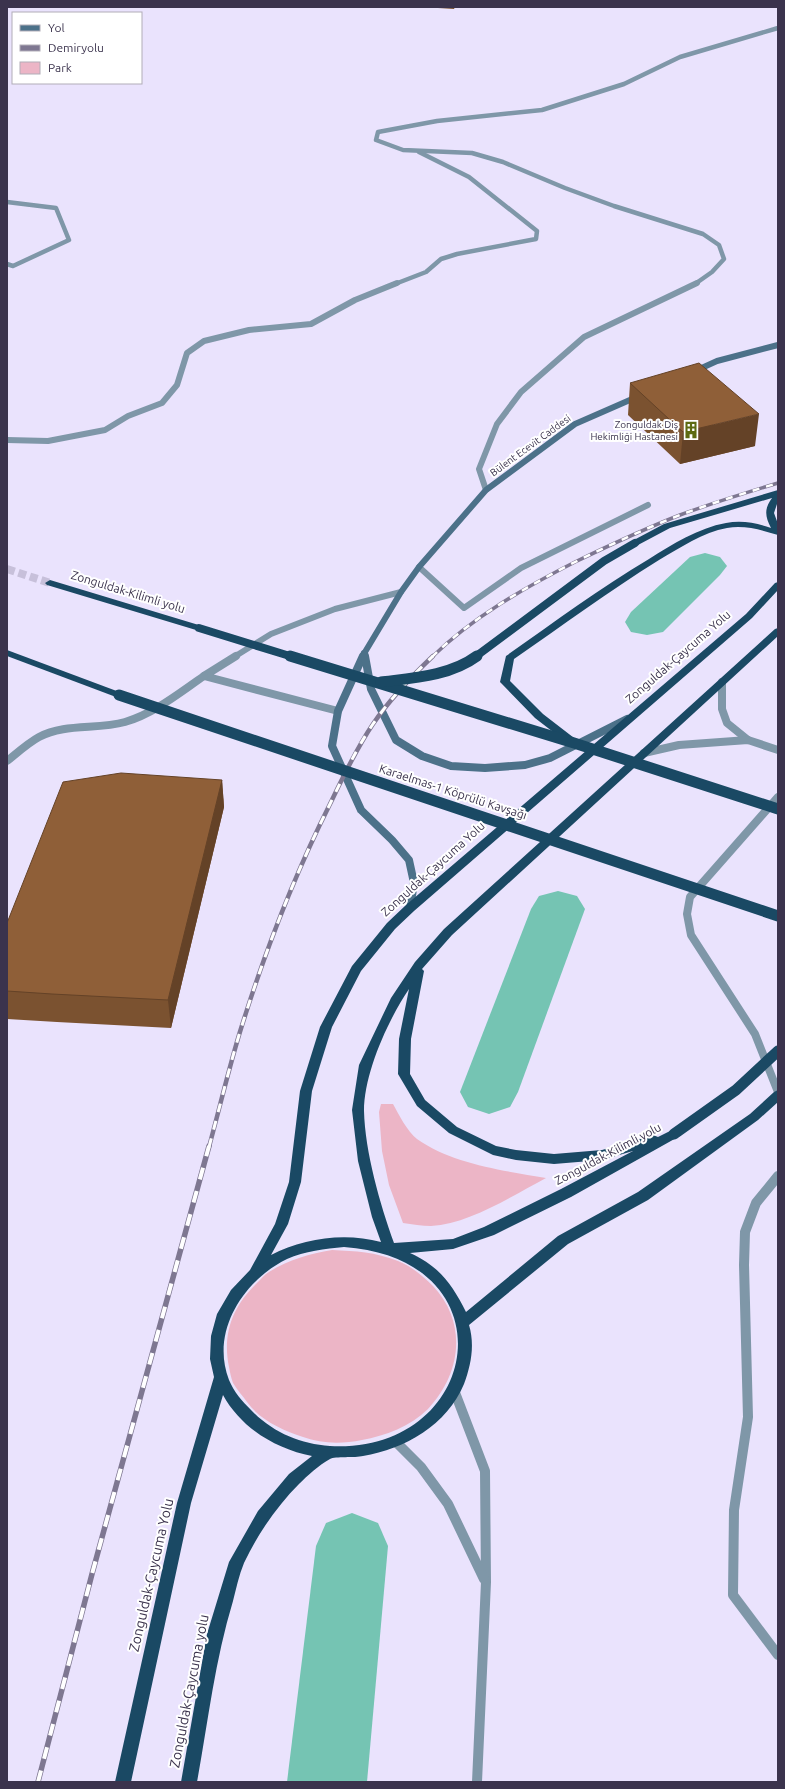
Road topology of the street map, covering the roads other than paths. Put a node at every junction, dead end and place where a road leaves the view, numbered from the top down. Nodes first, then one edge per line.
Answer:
1 (778, 28) edge
2 (416, 150) junction
3 (7, 202) edge
4 (7, 264) edge
5 (778, 345) edge
6 (689, 374) edge
7 (646, 392) edge
8 (7, 440) edge
9 (486, 490) junction
10 (778, 494) edge
11 (648, 505) dead end
12 (778, 532) edge
13 (419, 567) junction
14 (50, 583) tunnel mouth
15 (778, 585) edge
16 (401, 592) junction
17 (778, 631) edge
18 (7, 653) edge
19 (364, 653) junction
20 (204, 676) junction
21 (722, 682) junction
22 (378, 683) junction
23 (338, 711) junction
24 (632, 717) junction
25 (748, 740) junction
26 (574, 743) junction
27 (778, 750) edge
28 (644, 753) junction
29 (7, 761) edge
30 (778, 797) edge
31 (778, 809) edge
32 (410, 908) junction
33 (778, 916) edge
34 (419, 966) junction
35 (778, 1051) edge
36 (778, 1092) edge
37 (778, 1095) edge
38 (674, 1134) junction
39 (778, 1176) edge
40 (390, 1249) junction
41 (256, 1271) junction
42 (463, 1322) junction
43 (221, 1378) junction
44 (454, 1390) junction
45 (394, 1441) junction
46 (328, 1452) junction
47 (486, 1582) junction
48 (778, 1655) edge
49 (123, 1782) edge
50 (189, 1782) edge
51 (477, 1782) edge

1 - 2 street
2 - 8 street
2 - 9 street
3 - 4 street
5 - 6 main road
7 - 9 main road, Bülent Ecevit Caddesi
9 - 13 main road, Bülent Ecevit Caddesi
10 - 12 highway
10 - 22 highway, bridge
11 - 13 street
12 - 26 highway
13 - 16 main road, Bülent Ecevit Caddesi
14 - 22 highway, Zonguldak-Kilimli yolu, bridge
15 - 24 highway, Zonguldak-Çaycuma Yolu
16 - 19 main road, Bülent Ecevit Caddesi
16 - 20 street
17 - 21 highway
18 - 33 highway, Karaelmas-1 Köprülü Kavşağı, bridge
19 - 23 main road, Bülent Ecevit Caddesi
19 - 24 main road
20 - 23 street
20 - 29 street
21 - 25 street
21 - 28 highway
22 - 26 highway, bridge
23 - 32 main road, Bülent Ecevit Caddesi
24 - 32 highway, Zonguldak-Çaycuma Yolu
25 - 27 street
25 - 28 street
26 - 31 highway, bridge
28 - 34 highway
30 - 36 street
32 - 41 highway, Zonguldak-Çaycuma Yolu
34 - 38 highway, Zonguldak-Kilimli yolu
34 - 40 highway
35 - 38 highway, bridge
37 - 42 highway
38 - 40 highway, Zonguldak-Kilimli yolu
39 - 48 street
40 - 41 highway
40 - 42 highway
41 - 43 highway
42 - 44 highway
43 - 46 highway
43 - 49 highway, Zonguldak-Çaycuma Yolu
44 - 45 highway
44 - 47 street
45 - 46 highway
45 - 47 street
46 - 50 highway, Zonguldak-Çaycuma yolu
47 - 51 street

